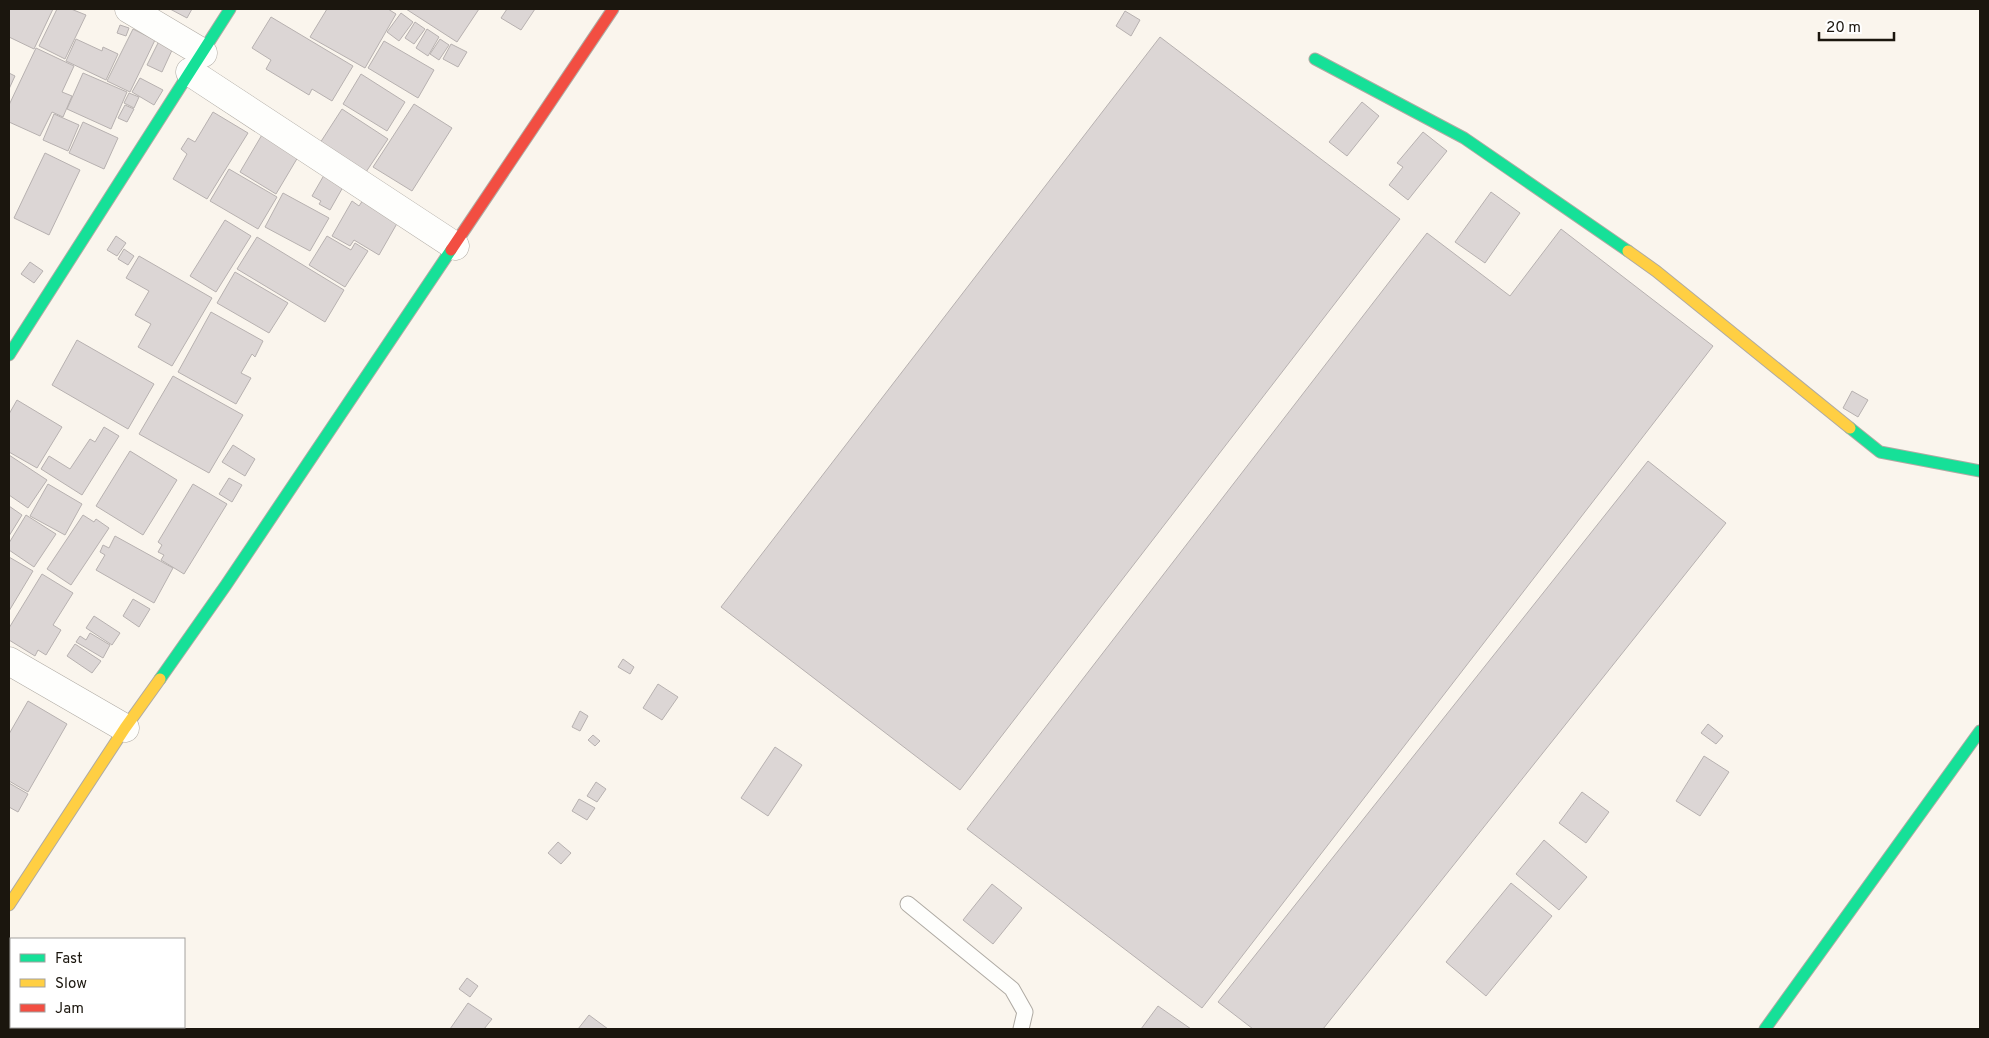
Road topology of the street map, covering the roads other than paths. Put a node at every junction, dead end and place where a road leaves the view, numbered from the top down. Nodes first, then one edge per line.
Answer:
1 (129, 9) edge
2 (230, 9) edge
3 (613, 9) edge
4 (1315, 59) dead end
5 (196, 62) junction
6 (455, 246) junction
7 (9, 355) edge
8 (1980, 471) edge
9 (9, 661) edge
10 (124, 728) junction
11 (1980, 730) edge
12 (908, 904) dead end
13 (9, 905) edge
14 (1021, 1029) edge
15 (1765, 1029) edge

1 - 5 street
2 - 5 street
3 - 6 street
4 - 8 street
5 - 6 street
5 - 7 street
6 - 10 street
9 - 10 street
10 - 13 street
11 - 15 street
12 - 14 lane

